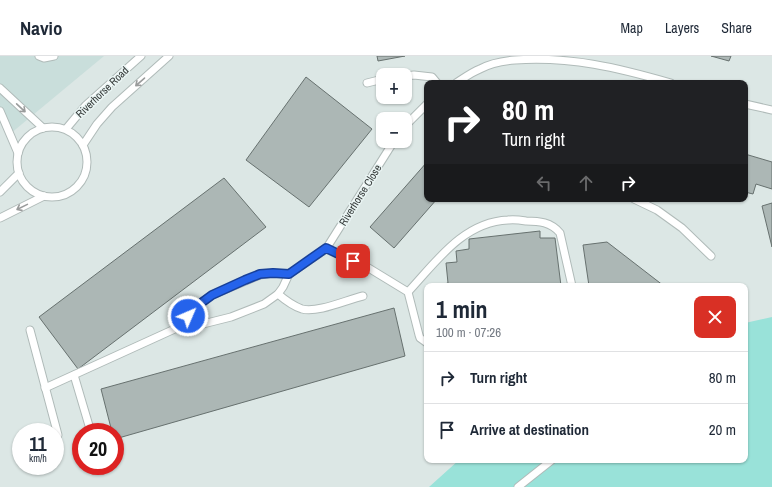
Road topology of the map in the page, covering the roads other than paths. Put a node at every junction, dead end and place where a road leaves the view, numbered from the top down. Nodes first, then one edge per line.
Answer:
1 (39, 56) edge
2 (54, 56) edge
3 (141, 56) edge
4 (169, 56) edge
5 (412, 75) edge
6 (434, 80) edge
7 (461, 80) edge
8 (660, 80) edge
9 (376, 81) edge
10 (367, 83) dead end
11 (0, 88) edge
12 (748, 105) edge
13 (424, 107) edge
14 (772, 110) edge
15 (0, 111) edge
16 (412, 119) edge
17 (43, 128) junction
18 (66, 130) junction
19 (83, 145) junction
20 (390, 148) edge
21 (18, 153) junction
22 (19, 173) junction
23 (0, 192) edge
24 (44, 196) junction
25 (640, 202) edge
26 (0, 218) edge
27 (326, 248) junction
28 (711, 256) dead end
29 (289, 274) junction
30 (571, 283) edge
31 (408, 292) junction
32 (278, 294) junction
33 (363, 296) dead end
34 (179, 327) junction
35 (30, 330) dead end
36 (424, 341) edge
37 (74, 375) junction
38 (45, 388) junction
39 (55, 423) edge
40 (88, 423) edge
41 (548, 463) edge
42 (518, 487) edge

1 - 2 lane
3 - 18 lane, Riverhorse Road
4 -> 19 lane, Riverhorse Road
5 - 6 lane
7 - 8 lane
9 - 10 lane
11 -> 17 lane
12 - 14 lane
13 - 16 lane
15 - 21 lane
17 - 18 lane
17 - 21 lane
18 - 19 lane, Riverhorse Road
19 - 24 lane
20 - 27 lane, Riverhorse Close
21 - 22 lane
22 - 23 lane
22 - 24 lane
24 -> 26 lane
25 - 28 lane
27 - 29 lane
27 - 31 lane
29 - 32 lane
29 - 34 lane
30 - 31 lane
31 - 36 lane
32 - 33 lane
32 - 34 lane
34 - 37 lane
35 - 38 lane
37 - 38 lane
37 - 40 lane
38 - 39 lane
41 - 42 lane

